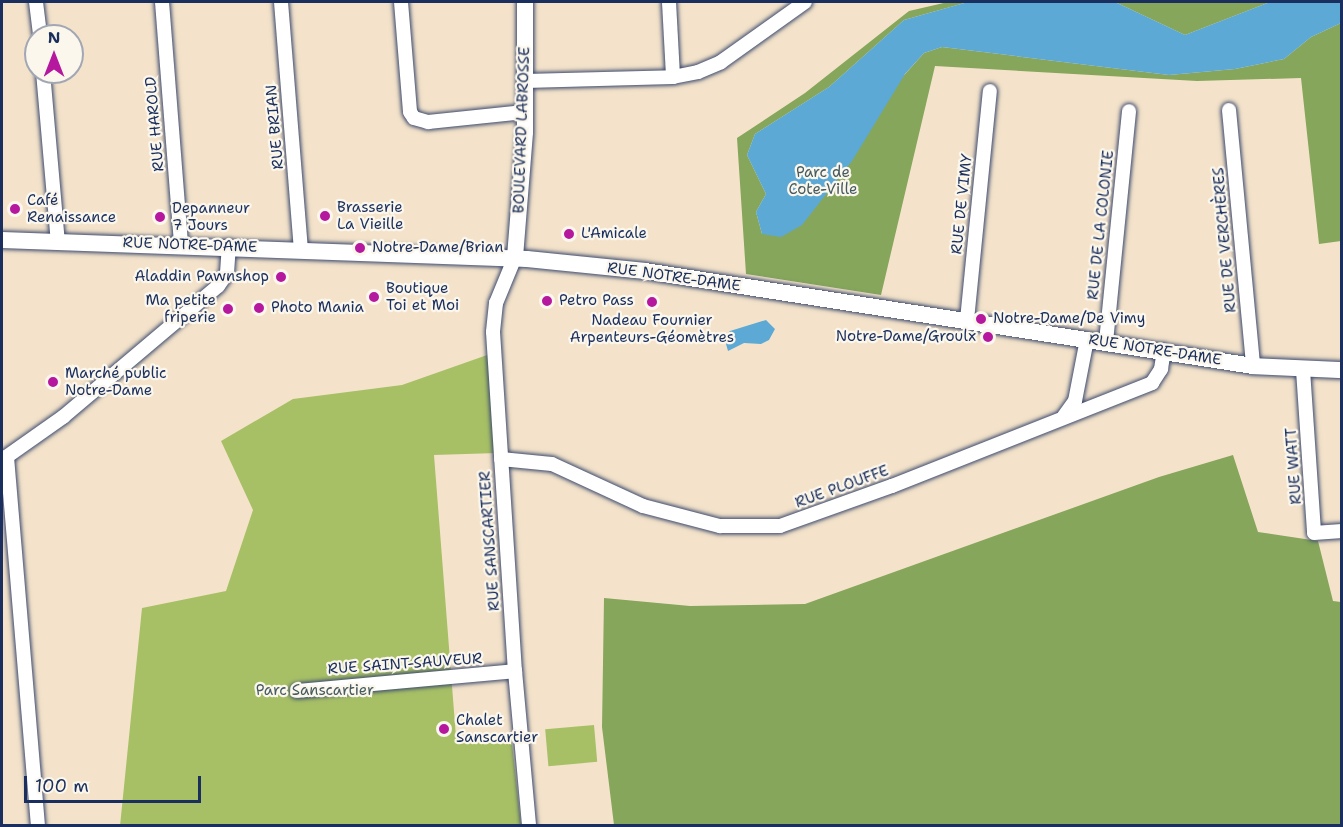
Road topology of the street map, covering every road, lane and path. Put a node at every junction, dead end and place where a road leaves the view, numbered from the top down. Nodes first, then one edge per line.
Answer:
1 (36, 2) edge
2 (162, 2) edge
3 (281, 2) edge
4 (401, 2) edge
5 (525, 2) edge
6 (669, 2) edge
7 (805, 2) edge
8 (38, 24) edge
9 (673, 77) junction
10 (525, 81) junction
11 (44, 84) edge
12 (990, 91) dead end
13 (1229, 110) dead end
14 (1129, 111) dead end
15 (524, 112) junction
16 (2, 240) edge
17 (58, 242) junction
18 (181, 245) junction
19 (229, 246) junction
20 (301, 249) junction
21 (514, 257) junction
22 (967, 320) junction
23 (1087, 339) junction
24 (1106, 342) junction
25 (1164, 350) junction
26 (1253, 366) junction
27 (1303, 370) junction
28 (1341, 370) edge
29 (1063, 417) junction
30 (4, 459) edge
31 (501, 459) junction
32 (1341, 531) edge
33 (515, 671) junction
34 (297, 691) dead end
35 (38, 825) edge
36 (529, 825) edge

1 - 8 street
2 - 18 street, RUE HAROLD
3 - 20 street, RUE BRIAN
4 - 15 street
5 - 10 street, BOULEVARD LABROSSE
6 - 9 street
7 - 9 street
9 - 10 street
10 - 15 street, BOULEVARD LABROSSE
11 - 17 street
12 - 22 street, RUE DE VIMY
13 - 26 street, RUE DE VERCHÈRES
14 - 24 street, RUE DE LA COLONIE
15 - 21 street, BOULEVARD LABROSSE
16 - 17 street, RUE NOTRE-DAME
17 - 18 street, RUE NOTRE-DAME
18 - 19 street, RUE NOTRE-DAME
19 - 20 street, RUE NOTRE-DAME
19 - 30 street
20 - 21 street, RUE NOTRE-DAME
21 - 22 street, RUE NOTRE-DAME
21 - 31 street, RUE SANSCARTIER
22 - 23 street, RUE NOTRE-DAME
23 - 24 street, RUE NOTRE-DAME
23 - 29 street
24 - 25 street, RUE NOTRE-DAME
25 - 26 street, RUE NOTRE-DAME
25 - 29 street, RUE PLOUFFE
26 - 27 street, RUE NOTRE-DAME
27 - 28 street, RUE NOTRE-DAME
27 - 32 street, RUE WATT
29 - 31 street, RUE PLOUFFE
30 - 35 street
31 - 33 street, RUE SANSCARTIER
33 - 34 street, RUE SAINT-SAUVEUR
33 - 36 street, RUE SANSCARTIER

